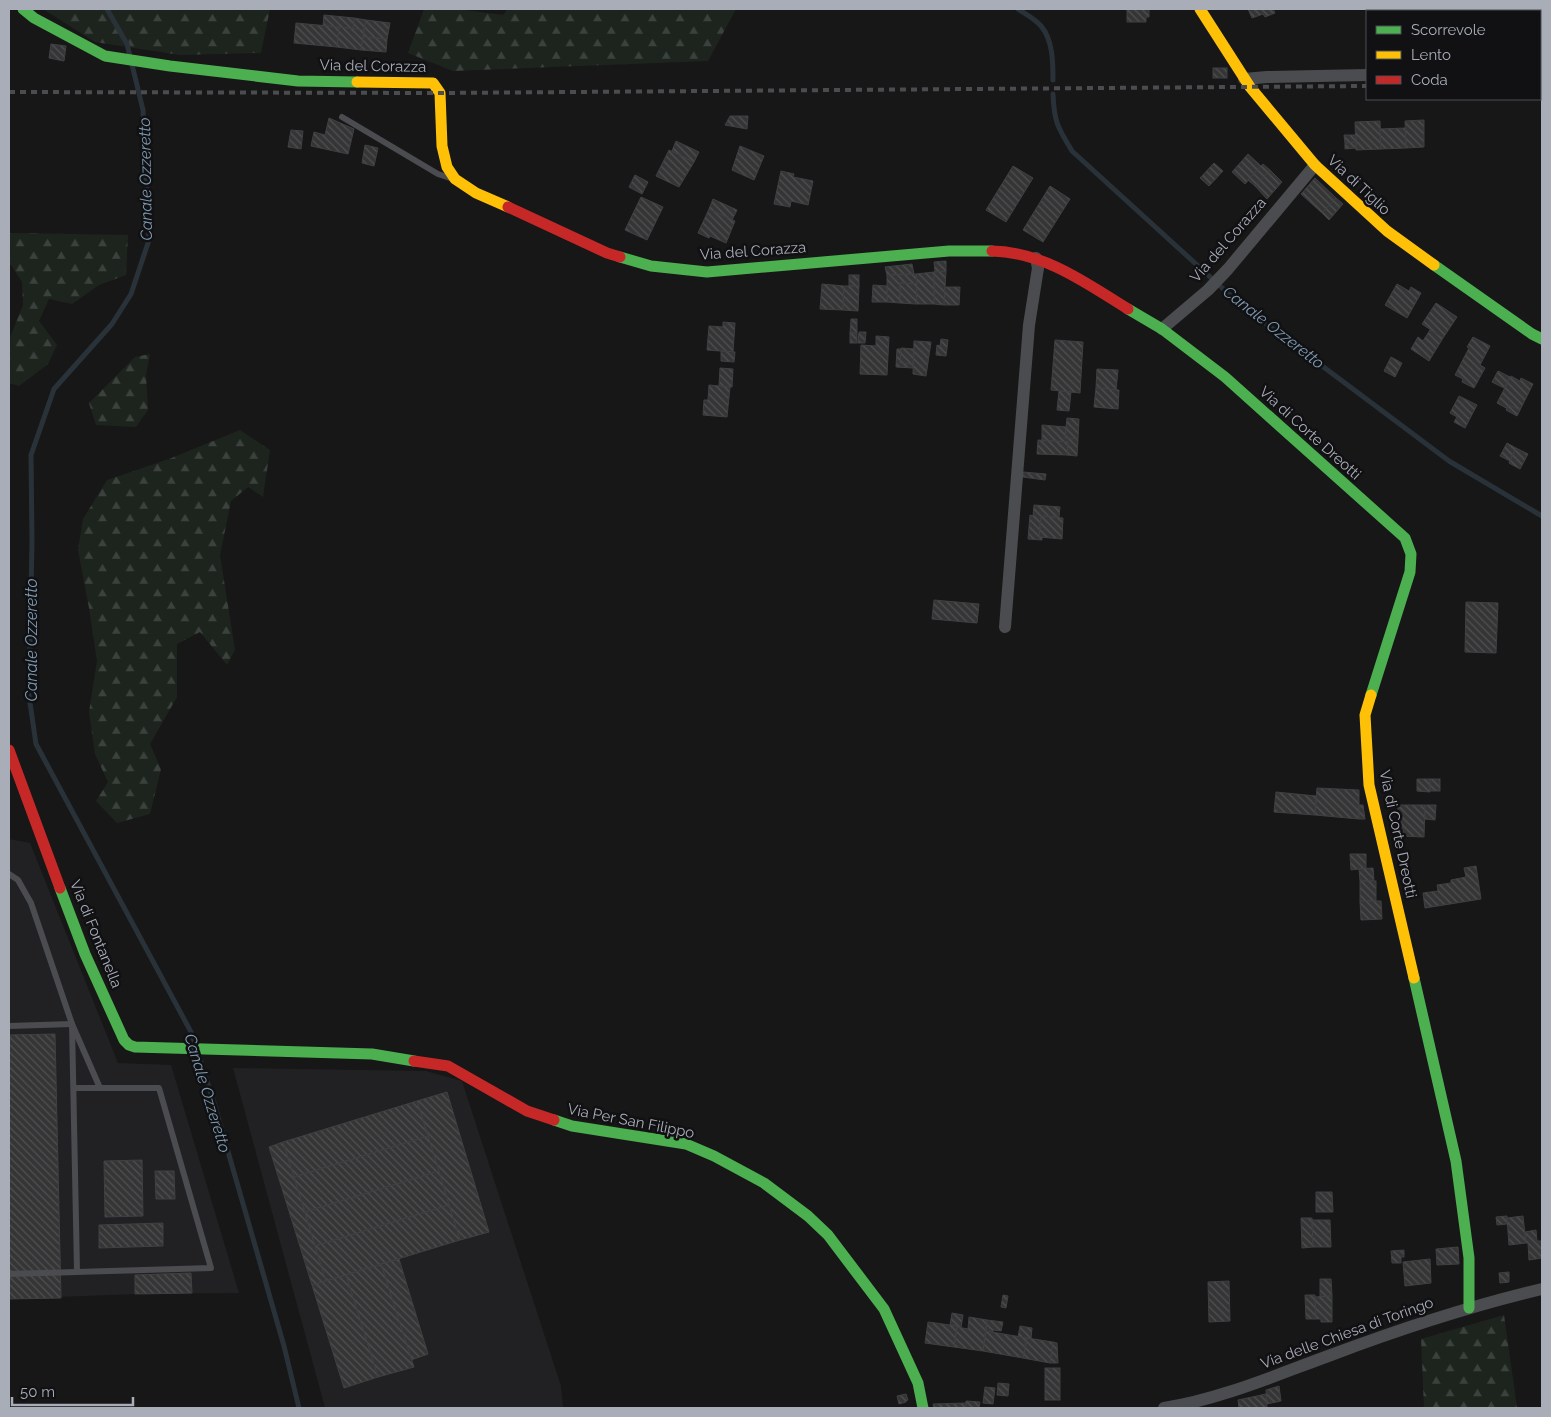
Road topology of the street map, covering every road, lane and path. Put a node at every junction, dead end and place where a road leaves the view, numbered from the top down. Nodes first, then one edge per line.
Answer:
1 (23, 9) edge
2 (1200, 9) edge
3 (1366, 76) edge
4 (1244, 79) junction
5 (342, 117) dead end
6 (1315, 165) junction
7 (455, 179) junction
8 (1036, 258) junction
9 (1162, 329) junction
10 (1542, 338) edge
11 (1005, 626) dead end
12 (9, 750) edge
13 (9, 874) edge
14 (72, 1024) junction
15 (9, 1026) edge
16 (216, 1049) joint
17 (74, 1088) junction
18 (100, 1088) junction
19 (77, 1271) junction
20 (9, 1274) edge
21 (1542, 1290) edge
22 (1469, 1308) junction
23 (923, 1408) edge
24 (1164, 1408) edge

1 - 7 street, Via del Corazza
2 - 4 street, Via di Tiglio
3 - 4 street
4 - 6 street, Via di Tiglio
5 - 7 lane
6 - 9 street, Via del Corazza
6 - 10 street, Via di Tiglio
7 - 8 street, Via del Corazza
8 - 9 street, Via del Corazza
8 - 11 street
9 - 22 street, Via di Corte Dreotti
12 - 16 street, Via di Fontanella
13 - 14 lane
14 - 15 lane
14 - 17 lane
14 - 18 lane
16 - 23 street, Via Per San Filippo
17 - 18 lane
17 - 19 lane
18 - 19 lane
19 - 20 lane
21 - 22 street, Via delle Chiesa di Toringo
22 - 24 street, Via delle Chiesa di Toringo

